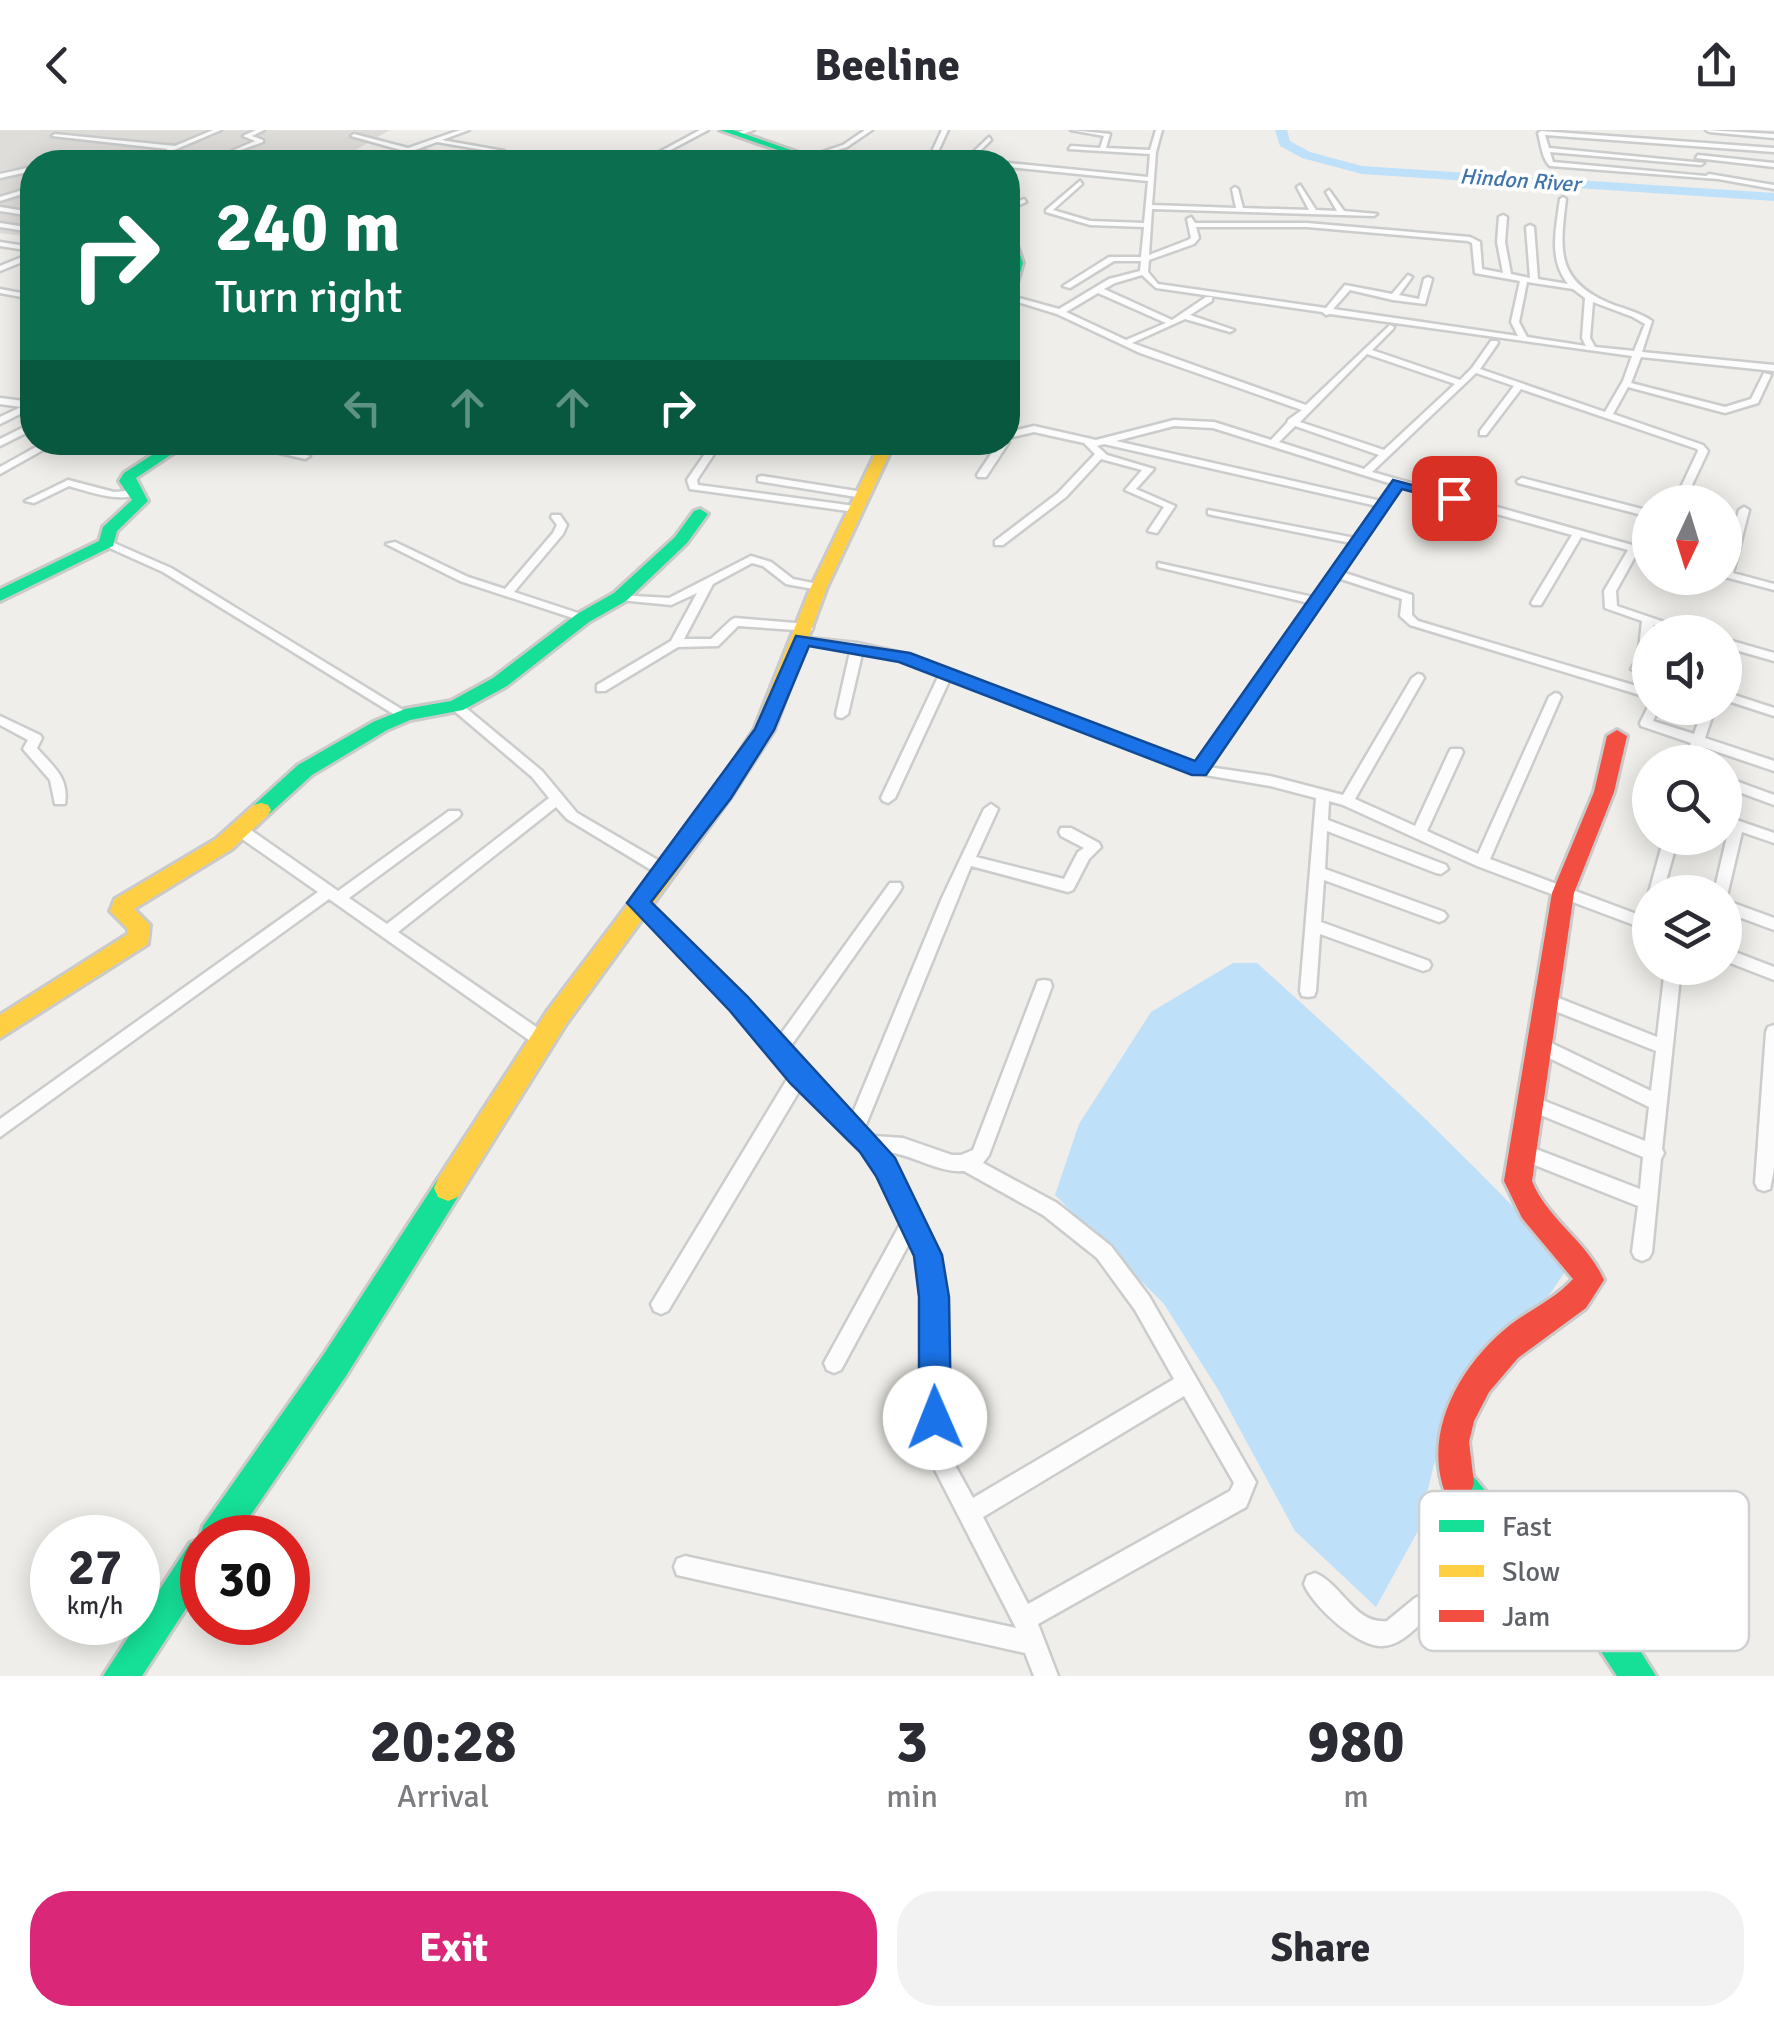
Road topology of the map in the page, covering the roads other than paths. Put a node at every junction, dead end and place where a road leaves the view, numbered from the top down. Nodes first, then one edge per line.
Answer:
1 (218, 130) edge
2 (260, 130) edge
3 (314, 130) edge
4 (466, 130) edge
5 (704, 130) edge
6 (870, 130) edge
7 (1159, 130) edge
8 (1710, 130) edge
9 (366, 131) edge
10 (737, 131) edge
11 (1074, 133) edge
12 (306, 134) dead end
13 (54, 136) dead end
14 (354, 136) dead end
15 (989, 138) dead end
16 (439, 142) junction
17 (427, 146) junction
18 (1544, 147) junction
19 (176, 148) junction
20 (171, 150) edge
21 (239, 150) edge
22 (412, 150) joint
23 (493, 150) edge
24 (666, 150) edge
25 (787, 150) edge
26 (836, 150) edge
27 (978, 150) edge
28 (1102, 150) junction
29 (1773, 150) edge
30 (1153, 152) junction
31 (1698, 158) junction
32 (1061, 162) dead end
33 (1020, 167) edge
34 (1056, 171) junction
35 (1020, 176) edge
36 (1152, 179) junction
37 (1715, 179) junction
38 (1052, 180) dead end
39 (1080, 184) dead end
40 (1300, 187) dead end
41 (1774, 187) edge
42 (1235, 189) dead end
43 (1329, 192) dead end
44 (20, 193) edge
45 (16, 194) junction
46 (20, 196) edge
47 (1195, 198) dead end
48 (0, 200) edge
49 (1564, 200) dead end
50 (1024, 201) dead end
51 (1020, 203) edge
52 (1150, 207) junction
53 (1192, 209) junction
54 (1240, 210) junction
55 (1262, 211) junction
56 (1314, 212) junction
57 (1342, 213) junction
58 (1374, 214) dead end
59 (1503, 218) dead end
60 (1150, 225) junction
61 (1192, 225) junction
62 (1266, 226) junction
63 (1530, 227) dead end
64 (1144, 258) junction
65 (20, 259) edge
66 (14, 263) junction
67 (20, 264) edge
68 (0, 269) edge
69 (1144, 272) junction
70 (1408, 277) dead end
71 (1508, 277) junction
72 (1428, 279) dead end
73 (1529, 280) junction
74 (1066, 286) dead end
75 (1571, 287) junction
76 (1099, 290) junction
77 (1188, 292) junction
78 (1393, 298) junction
79 (1589, 298) junction
80 (1020, 299) edge
81 (1209, 299) junction
82 (1060, 312) junction
83 (1326, 313) junction
84 (1185, 316) junction
85 (1172, 323) junction
86 (1390, 327) junction
87 (1230, 330) dead end
88 (1521, 340) junction
89 (1126, 342) junction
90 (1494, 343) junction
91 (1592, 349) junction
92 (1366, 352) junction
93 (1636, 358) junction
94 (1475, 370) junction
95 (1772, 373) edge
96 (1462, 382) junction
97 (1624, 384) junction
98 (1518, 386) junction
99 (1306, 408) junction
100 (1607, 416) junction
101 (1291, 422) junction
102 (1020, 432) edge
103 (1483, 433) dead end
104 (1104, 442) junction
105 (1088, 443) junction
106 (1272, 444) junction
107 (1386, 454) junction
108 (29, 455) edge
109 (168, 455) edge
110 (708, 455) edge
111 (882, 455) edge
112 (996, 455) edge
113 (1100, 455) junction
114 (0, 471) edge
115 (1365, 473) junction
116 (982, 476) dead end
117 (762, 479) dead end
118 (1522, 480) dead end
119 (1398, 483) junction
120 (1688, 485) edge
121 (132, 487) junction
122 (30, 500) dead end
123 (859, 502) junction
124 (1382, 504) junction
125 (1632, 509) edge
126 (1744, 510) dead end
127 (1212, 512) dead end
128 (700, 514) dead end
129 (1742, 517) edge
130 (556, 518) dead end
131 (1153, 531) dead end
132 (1578, 533) junction
133 (1355, 541) junction
134 (108, 542) junction
135 (391, 544) dead end
136 (999, 544) dead end
137 (1632, 548) edge
138 (1632, 553) edge
139 (1162, 566) dead end
140 (1338, 574) junction
141 (1742, 579) edge
142 (708, 584) junction
143 (819, 587) junction
144 (1774, 588) edge
145 (508, 592) junction
146 (0, 596) edge
147 (620, 597) junction
148 (1317, 601) junction
149 (1537, 603) dead end
150 (1632, 615) edge
151 (583, 618) junction
152 (805, 634) junction
153 (676, 643) junction
154 (858, 647) junction
155 (1742, 648) edge
156 (1774, 657) edge
157 (947, 672) junction
158 (1418, 678) dead end
159 (602, 688) dead end
160 (1632, 689) edge
161 (1555, 697) dead end
162 (1742, 702) edge
163 (456, 706) junction
164 (1774, 712) edge
165 (842, 714) dead end
166 (405, 716) junction
167 (0, 720) edge
168 (1652, 725) edge
169 (1704, 725) edge
170 (1617, 736) dead end
171 (1699, 741) junction
172 (1697, 745) edge
173 (1456, 752) dead end
174 (1774, 766) edge
175 (1199, 770) junction
176 (1742, 788) edge
177 (1323, 794) junction
178 (558, 798) junction
179 (888, 798) dead end
180 (60, 800) dead end
181 (1774, 800) edge
182 (1347, 801) junction
183 (991, 809) dead end
184 (454, 814) dead end
185 (1321, 824) junction
186 (1742, 827) edge
187 (240, 830) junction
188 (1420, 831) junction
189 (1066, 832) dead end
190 (1774, 838) edge
191 (968, 860) junction
192 (1482, 862) junction
193 (1442, 869) dead end
194 (664, 870) junction
195 (1318, 872) junction
196 (895, 886) dead end
197 (1563, 893) junction
198 (332, 896) junction
199 (638, 903) junction
200 (1742, 912) edge
201 (1632, 915) edge
202 (1439, 916) dead end
203 (1774, 924) edge
204 (1314, 926) junction
205 (386, 933) junction
206 (1742, 961) edge
207 (1422, 965) dead end
208 (1774, 974) edge
209 (1671, 985) edge
210 (1044, 986) dead end
211 (1308, 991) dead end
212 (1546, 1000) junction
213 (0, 1028) edge
214 (542, 1040) junction
215 (1773, 1044) edge
216 (1539, 1045) junction
217 (1663, 1047) junction
218 (778, 1051) junction
219 (800, 1075) junction
220 (1658, 1103) junction
221 (1532, 1104) junction
222 (0, 1129) edge
223 (862, 1136) junction
224 (1522, 1152) junction
225 (1655, 1153) junction
226 (969, 1164) junction
227 (1764, 1183) dead end
228 (1648, 1201) junction
229 (913, 1219) junction
230 (1642, 1252) dead end
231 (661, 1304) dead end
232 (834, 1364) dead end
233 (1188, 1382) junction
234 (1459, 1491) edge
235 (972, 1512) junction
236 (231, 1515) edge
237 (685, 1567) dead end
238 (1315, 1584) dead end
239 (180, 1589) edge
240 (1419, 1611) edge
241 (1024, 1619) junction
242 (1032, 1644) junction
243 (1621, 1651) edge
244 (121, 1676) edge
245 (1046, 1676) edge
246 (1638, 1676) edge

1 - 19 street
2 - 21 street
3 - 12 street
4 - 16 street
5 - 24 street
6 - 26 street
7 - 30 street
8 - 29 street
9 - 17 street
10 - 25 street
11 - 28 street
11 - 28 street
13 - 19 street
14 - 22 street
15 - 27 street
16 - 17 street
16 - 23 street
17 - 22 street
18 - 31 street
18 - 31 street
18 - 31 street
18 - 37 street
19 - 20 street
28 - 30 street
29 - 31 street
29 - 31 street
29 - 31 street
30 - 36 street
31 - 37 street
32 - 34 street
33 - 34 street
34 - 36 street
35 - 38 street
36 - 52 street
37 - 41 street
39 - 60 street
40 - 56 street
42 - 54 street
43 - 57 street
44 - 45 street
45 - 46 street
45 - 48 street
47 - 53 street
49 - 75 street
50 - 51 street
52 - 53 street
52 - 60 street
53 - 54 street
53 - 61 street
54 - 55 street
55 - 56 street
55 - 62 street
56 - 57 street
57 - 58 street
59 - 71 street
60 - 64 street
61 - 62 street
61 - 64 street
62 - 71 street
63 - 73 street
64 - 69 street
64 - 74 street
65 - 66 street
66 - 67 street
66 - 68 street
69 - 76 street
69 - 77 street
70 - 78 street
71 - 73 street
72 - 78 street
73 - 75 street
73 - 88 street
75 - 79 street
76 - 82 street
76 - 85 street
77 - 81 street
77 - 83 street
78 - 83 street
79 - 91 street
79 - 93 street
80 - 82 street
81 - 84 street
81 - 86 street
82 - 89 street
83 - 88 street
84 - 85 street
84 - 87 street
85 - 89 street
86 - 90 street
86 - 92 street
88 - 90 street
88 - 91 street
89 - 99 street
90 - 94 street
91 - 93 street
92 - 96 street
92 - 99 street
93 - 95 street
93 - 97 street
94 - 96 street
94 - 98 street
95 - 97 street
96 - 107 street
97 - 100 street
98 - 100 street
98 - 103 street
99 - 101 street
100 - 120 street
101 - 106 street
101 - 107 street
102 - 105 street
104 - 105 street
104 - 106 street
104 - 124 street
105 - 113 street
106 - 115 street
107 - 115 street
108 - 114 street
109 - 121 street
110 - 123 street
111 - 123 street
112 - 116 street
113 - 131 street
113 - 136 street
115 - 119 street
117 - 123 street
118 - 125 street
119 - 124 street
119 - 132 street
121 - 122 street
121 - 134 street
123 - 143 street
124 - 133 street
126 - 129 street
127 - 133 street
128 - 147 street
130 - 145 street
132 - 137 street
132 - 149 street
133 - 140 street
134 - 146 street
134 - 166 street
135 - 145 street
138 - 150 street
139 - 148 street
140 - 148 street
140 - 160 street
141 - 144 street
142 - 143 street
142 - 147 street
142 - 153 street
143 - 152 street
145 - 151 street
147 - 151 street
148 - 175 street
151 - 163 street
152 - 153 street
152 - 154 street
152 - 194 street
153 - 159 street
154 - 157 street
154 - 165 street
155 - 156 street
157 - 175 street
157 - 179 street
158 - 182 street
161 - 192 street
162 - 164 street
163 - 166 street
163 - 178 street
166 - 187 street
167 - 180 street
168 - 171 street
169 - 171 street
170 - 197 street
171 - 172 street
171 - 174 street
173 - 188 street
175 - 177 street
176 - 181 street
177 - 182 street
177 - 185 street
178 - 194 street
178 - 205 street
182 - 188 street
183 - 191 street
184 - 198 street
185 - 193 street
185 - 195 street
186 - 190 street
187 - 198 street
187 - 213 street
188 - 192 street
189 - 191 street
191 - 223 street
192 - 197 street
194 - 199 street
195 - 202 street
195 - 204 street
196 - 218 street
197 - 201 street
197 - 212 street
198 - 205 street
198 - 222 street
199 - 214 street
199 - 218 street
200 - 203 street
204 - 207 street
204 - 211 street
205 - 214 street
206 - 208 street
209 - 217 street
210 - 226 street
212 - 216 street
212 - 217 street
214 - 236 street
215 - 227 street
216 - 220 street
216 - 221 street
217 - 220 street
218 - 219 street
219 - 223 street
219 - 231 street
220 - 225 street
221 - 224 street
221 - 225 street
223 - 226 street
223 - 229 street
224 - 228 street
224 - 234 street
225 - 228 street
226 - 233 street
228 - 230 street
229 - 232 street
229 - 235 street
233 - 235 street
233 - 241 street
235 - 241 street
237 - 242 street
238 - 240 street
239 - 244 street
241 - 242 street
242 - 245 street
243 - 246 street

